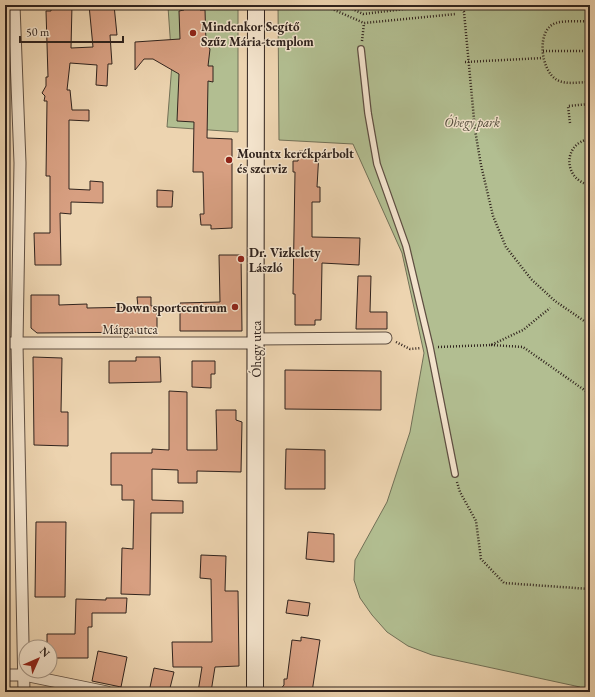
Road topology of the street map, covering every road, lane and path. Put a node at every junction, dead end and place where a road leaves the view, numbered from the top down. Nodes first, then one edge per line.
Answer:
1 (14, 5) edge
2 (256, 5) edge
3 (323, 5) edge
4 (344, 5) edge
5 (438, 5) edge
6 (459, 5) edge
7 (456, 14) dead end
8 (590, 21) edge
9 (364, 23) junction
10 (361, 48) joint
11 (543, 50) junction
12 (590, 51) edge
13 (542, 58) junction
14 (467, 62) junction
15 (589, 82) edge
16 (590, 91) edge
17 (590, 100) edge
18 (590, 104) edge
19 (570, 123) dead end
20 (590, 139) edge
21 (590, 186) edge
22 (550, 308) dead end
23 (590, 325) edge
24 (386, 338) joint
25 (256, 341) junction
26 (5, 343) edge
27 (17, 344) junction
28 (491, 345) junction
29 (430, 347) junction
30 (590, 394) edge
31 (455, 474) joint
32 (590, 589) edge
33 (23, 639) edge
34 (5, 675) edge
35 (18, 675) edge
36 (24, 679) edge
37 (44, 679) edge
38 (24, 692) edge
39 (107, 692) edge
40 (255, 692) edge

1 - 27 street
2 - 25 street, Óhegy utca
3 - 9 path
4 - 5 path
6 - 14 path
7 - 9 path
8 - 11 path
9 - 10 path
10 - 29 lane
11 - 12 path
11 - 13 path
13 - 14 path
13 - 15 path
14 - 23 path
15 - 16 path
16 - 17 path
17 - 18 path
18 - 19 path
20 - 21 path
22 - 28 path
24 - 25 street, Márga utca
24 - 29 path
25 - 27 street, Márga utca
25 - 40 street, Óhegy utca
26 - 27 street, Márga utca
27 - 33 street
28 - 29 path
28 - 30 path
29 - 31 lane
31 - 32 path
34 - 35 street
36 - 38 street
37 - 39 street

